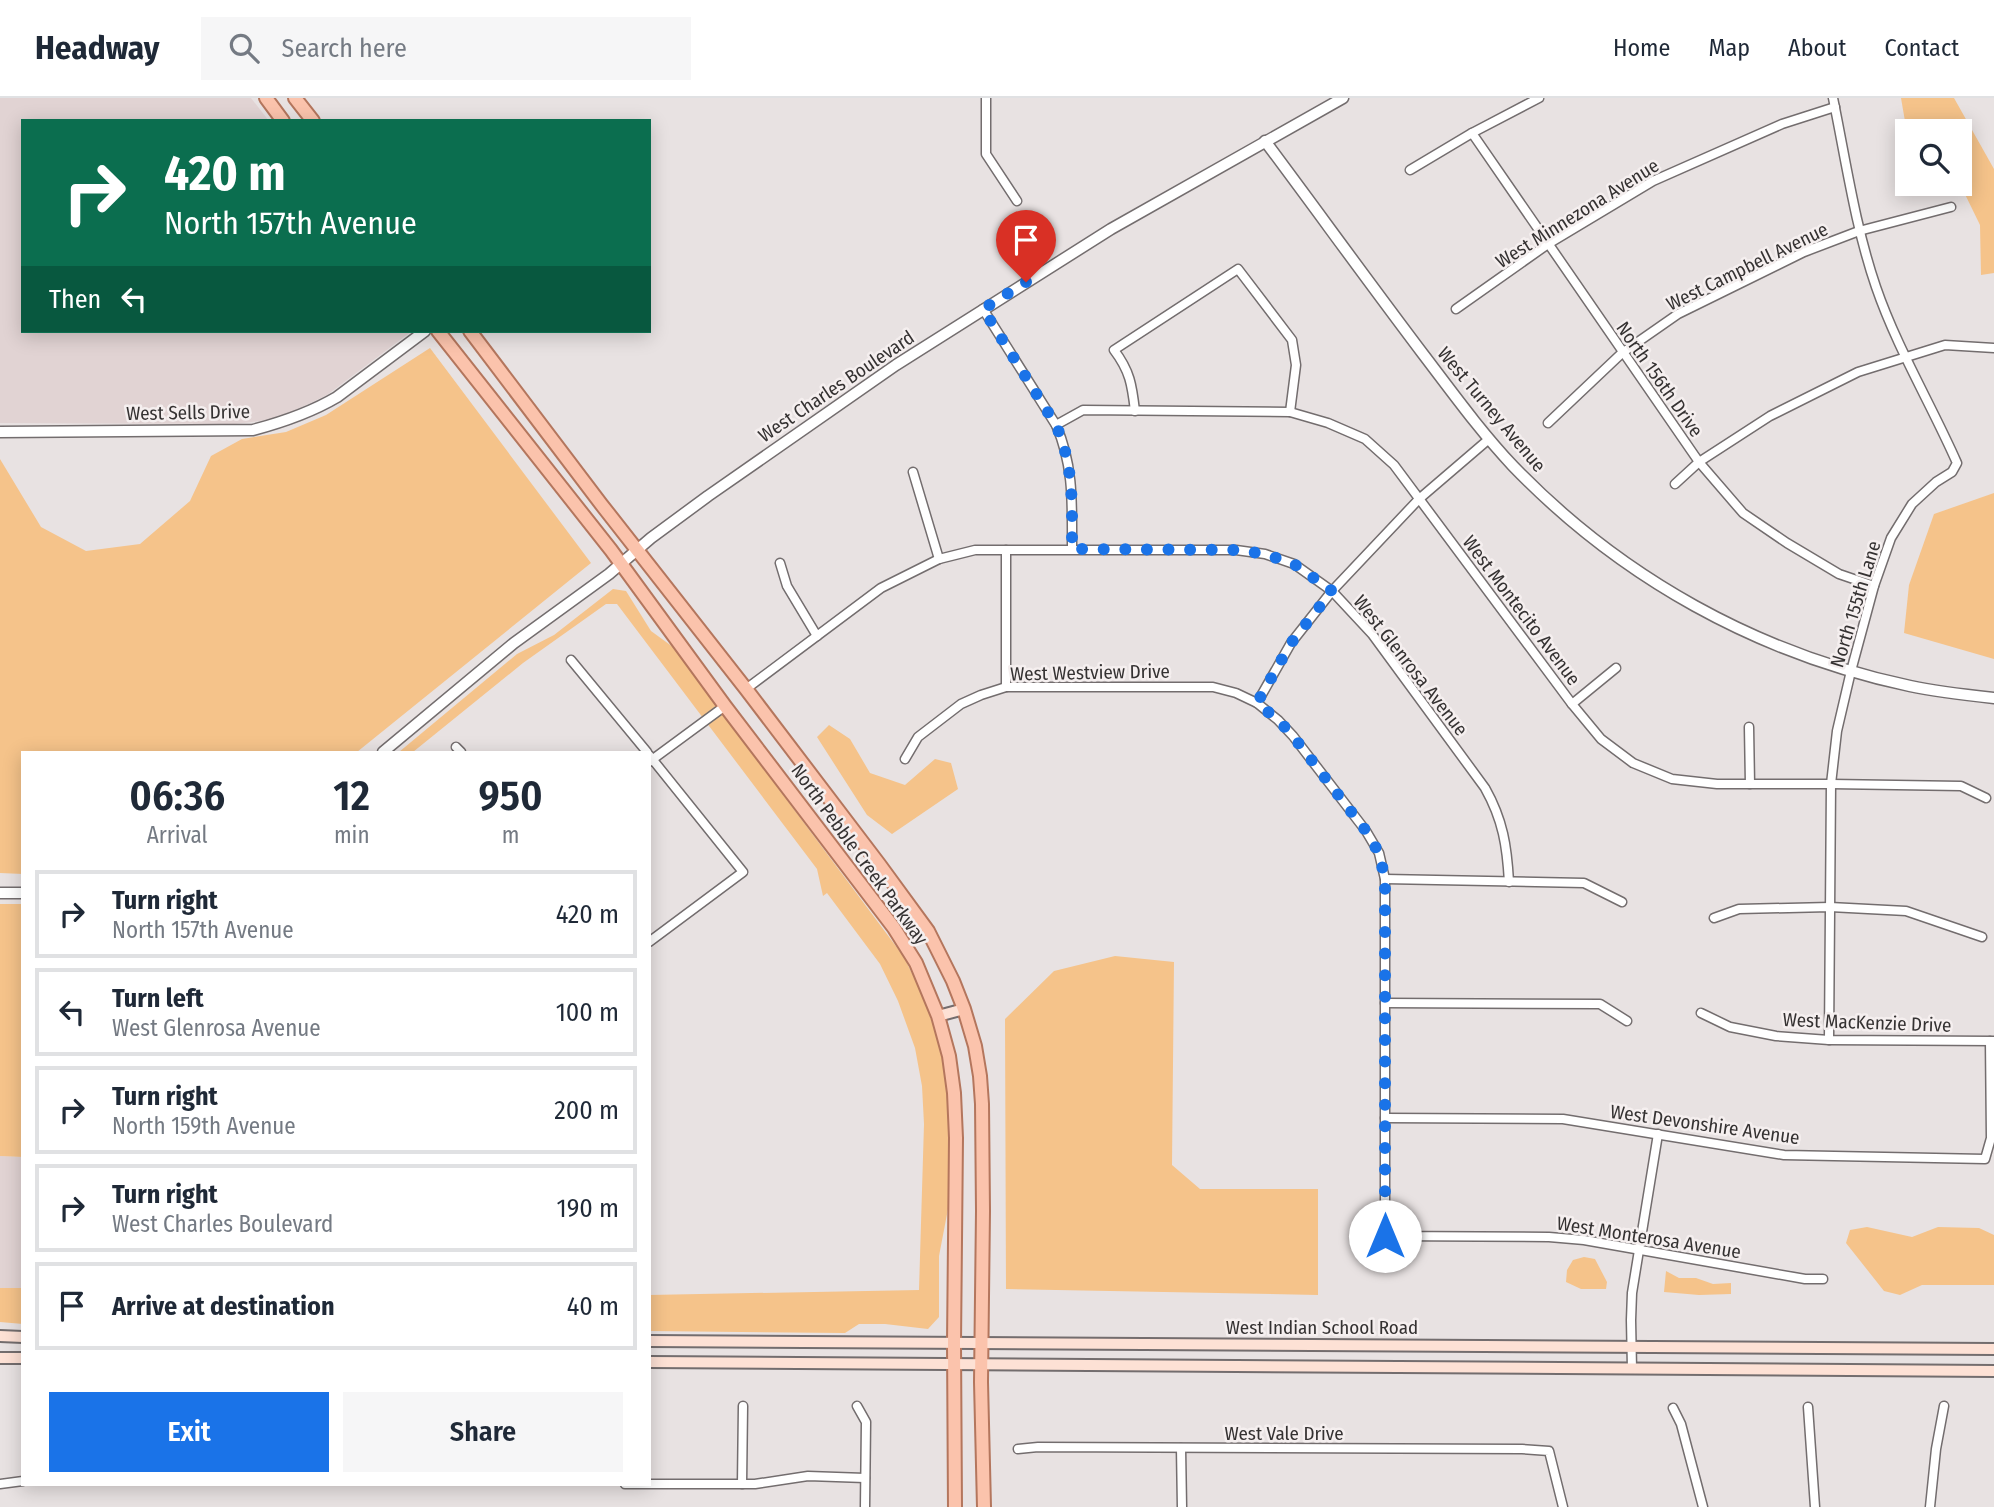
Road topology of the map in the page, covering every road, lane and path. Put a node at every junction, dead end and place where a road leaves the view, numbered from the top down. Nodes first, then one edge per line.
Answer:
1 (266, 98) edge
2 (295, 98) edge
3 (986, 98) edge
4 (1343, 98) edge
5 (1539, 98) edge
6 (1834, 102) edge
7 (282, 119) edge
8 (311, 119) edge
9 (1472, 133) junction
10 (1265, 141) junction
11 (1410, 170) dead end
12 (1017, 201) dead end
13 (1951, 208) dead end
14 (1859, 230) junction
15 (1548, 244) junction
16 (983, 309) junction
17 (1456, 309) dead end
18 (422, 333) edge
19 (440, 333) edge
20 (472, 333) edge
21 (1994, 348) edge
22 (1622, 353) junction
23 (1905, 356) junction
24 (1135, 411) junction
25 (1290, 412) junction
26 (1548, 423) dead end
27 (1056, 425) junction
28 (0, 432) edge
29 (1489, 439) junction
30 (1699, 463) junction
31 (913, 472) dead end
32 (1675, 484) dead end
33 (1419, 499) junction
34 (1072, 549) junction
35 (637, 550) junction
36 (1006, 550) junction
37 (939, 559) junction
38 (780, 563) dead end
39 (620, 564) junction
40 (1874, 586) junction
41 (1332, 591) junction
42 (817, 636) junction
43 (571, 660) dead end
44 (1616, 668) dead end
45 (1851, 671) junction
46 (1006, 687) junction
47 (746, 689) junction
48 (1994, 698) edge
49 (1257, 703) junction
50 (1573, 704) junction
51 (725, 706) junction
52 (1749, 727) dead end
53 (384, 751) edge
54 (645, 751) edge
55 (651, 756) edge
56 (651, 758) edge
57 (905, 759) dead end
58 (1831, 783) junction
59 (1750, 784) junction
60 (1986, 798) dead end
61 (1385, 879) junction
62 (1509, 882) junction
63 (0, 893) edge
64 (21, 893) edge
65 (1622, 902) dead end
66 (1830, 907) junction
67 (1714, 918) dead end
68 (1982, 937) dead end
69 (651, 941) edge
70 (1385, 1003) junction
71 (964, 1009) junction
72 (1701, 1013) dead end
73 (938, 1016) junction
74 (1627, 1021) dead end
75 (1829, 1040) junction
76 (1992, 1041) edge
77 (1385, 1118) junction
78 (1658, 1134) junction
79 (1385, 1236) joint
80 (1639, 1249) junction
81 (1823, 1279) dead end
82 (0, 1336) edge
83 (21, 1337) edge
84 (651, 1341) edge
85 (954, 1343) junction
86 (982, 1343) junction
87 (1632, 1347) junction
88 (1994, 1349) edge
89 (0, 1358) edge
90 (21, 1358) edge
91 (651, 1362) edge
92 (954, 1365) junction
93 (981, 1365) junction
94 (1632, 1369) junction
95 (1994, 1371) edge
96 (743, 1406) dead end
97 (857, 1406) dead end
98 (1944, 1406) dead end
99 (1674, 1408) dead end
100 (1808, 1408) dead end
101 (1181, 1448) junction
102 (1018, 1449) dead end
103 (865, 1478) junction
104 (21, 1481) edge
105 (0, 1484) edge
106 (651, 1484) edge
107 (743, 1485) junction
108 (865, 1507) edge
109 (955, 1507) edge
110 (984, 1507) edge
111 (1182, 1507) edge
112 (1563, 1507) edge
113 (1703, 1507) edge
114 (1815, 1507) edge
115 (1930, 1507) edge

1 - 7 main road
2 - 8 main road
3 - 12 street
4 - 10 street, West Charles Boulevard
5 - 9 street
6 - 14 street, North 155th Lane
6 - 15 street, West Minnezona Avenue
9 - 11 street
9 - 15 street, North 156th Drive
10 - 16 street, West Charles Boulevard
10 - 29 street, West Turney Avenue
13 - 14 street, West Campbell Avenue
14 - 22 street, West Campbell Avenue
14 - 23 street, North 155th Lane
15 - 17 street, West Minnezona Avenue
15 - 22 street, North 156th Drive
16 - 27 street
16 - 35 street, West Charles Boulevard
18 - 28 street, West Sells Drive
19 - 39 main road, North Pebble Creek Parkway
20 - 35 main road, North Pebble Creek Parkway
21 - 23 street
22 - 26 street, West Campbell Avenue
22 - 30 street, North 156th Drive
23 - 30 street
23 - 40 street, North 155th Lane
24 - 25 street, West Montecito Avenue
24 - 25 street
24 - 27 street, West Montecito Avenue
25 - 33 street, West Montecito Avenue
27 - 34 street
29 - 33 street
29 - 45 street, West Turney Avenue
30 - 32 street
30 - 40 street, North 156th Drive
31 - 37 street
33 - 41 street
33 - 50 street, West Montecito Avenue
34 - 36 street, West Glenrosa Avenue
34 - 41 street, West Glenrosa Avenue
35 - 39 street, West Charles Boulevard
35 - 47 main road, North Pebble Creek Parkway
36 - 37 street, West Glenrosa Avenue
36 - 46 street
37 - 42 street, West Glenrosa Avenue
38 - 42 street
39 - 51 main road, North Pebble Creek Parkway
39 - 53 street, West Charles Boulevard
40 - 45 street, North 155th Lane
41 - 49 street
41 - 62 street, West Glenrosa Avenue
42 - 47 street, West Glenrosa Avenue
43 - 54 street
44 - 50 street
45 - 48 street, West Turney Avenue
45 - 58 street, North 155th Lane
46 - 49 street, West Westview Drive
46 - 57 street, West Westview Drive
47 - 71 main road, North Pebble Creek Parkway
49 - 61 street, West Westview Drive
50 - 59 street, West Montecito Avenue
51 - 55 street
51 - 73 main road, North Pebble Creek Parkway
52 - 59 street
56 - 69 street
58 - 59 street, West Montecito Avenue
58 - 60 street, West Montecito Avenue
58 - 66 street, North 155th Lane
61 - 62 street
61 - 70 street, West Westview Drive
62 - 65 street
63 - 64 street
66 - 67 street
66 - 68 street
66 - 75 street, North 155th Lane
70 - 74 street
70 - 77 street, West Westview Drive
71 - 73 main road
71 - 86 main road, North Pebble Creek Parkway
72 - 75 street, West MacKenzie Drive
73 - 85 main road, North Pebble Creek Parkway
75 - 76 street, West MacKenzie Drive
76 - 78 street, West Devonshire Avenue
77 - 78 street, West Devonshire Avenue
77 - 79 street, West Westview Drive
78 - 80 street
79 - 80 street, West Monterosa Avenue
80 - 81 street, West Monterosa Avenue
80 - 87 street
82 - 83 main road
84 - 85 main road, West Indian School Road
85 - 86 main road, West Indian School Road
85 - 92 main road, North Pebble Creek Parkway
86 - 87 main road, West Indian School Road
86 - 93 main road, North Pebble Creek Parkway
87 - 88 main road, West Indian School Road
87 - 94 street
89 - 90 main road
91 - 92 main road, West Indian School Road
92 - 93 main road, West Indian School Road
92 - 109 main road, North Pebble Creek Parkway
93 - 94 main road, West Indian School Road
93 - 110 main road, North Pebble Creek Parkway
94 - 95 main road, West Indian School Road
96 - 107 street
97 - 103 street
98 - 115 street
99 - 113 street
100 - 114 street
101 - 102 street, West Vale Drive
101 - 111 street
101 - 112 street, West Vale Drive
103 - 107 street
103 - 108 street
104 - 105 street
106 - 107 street

